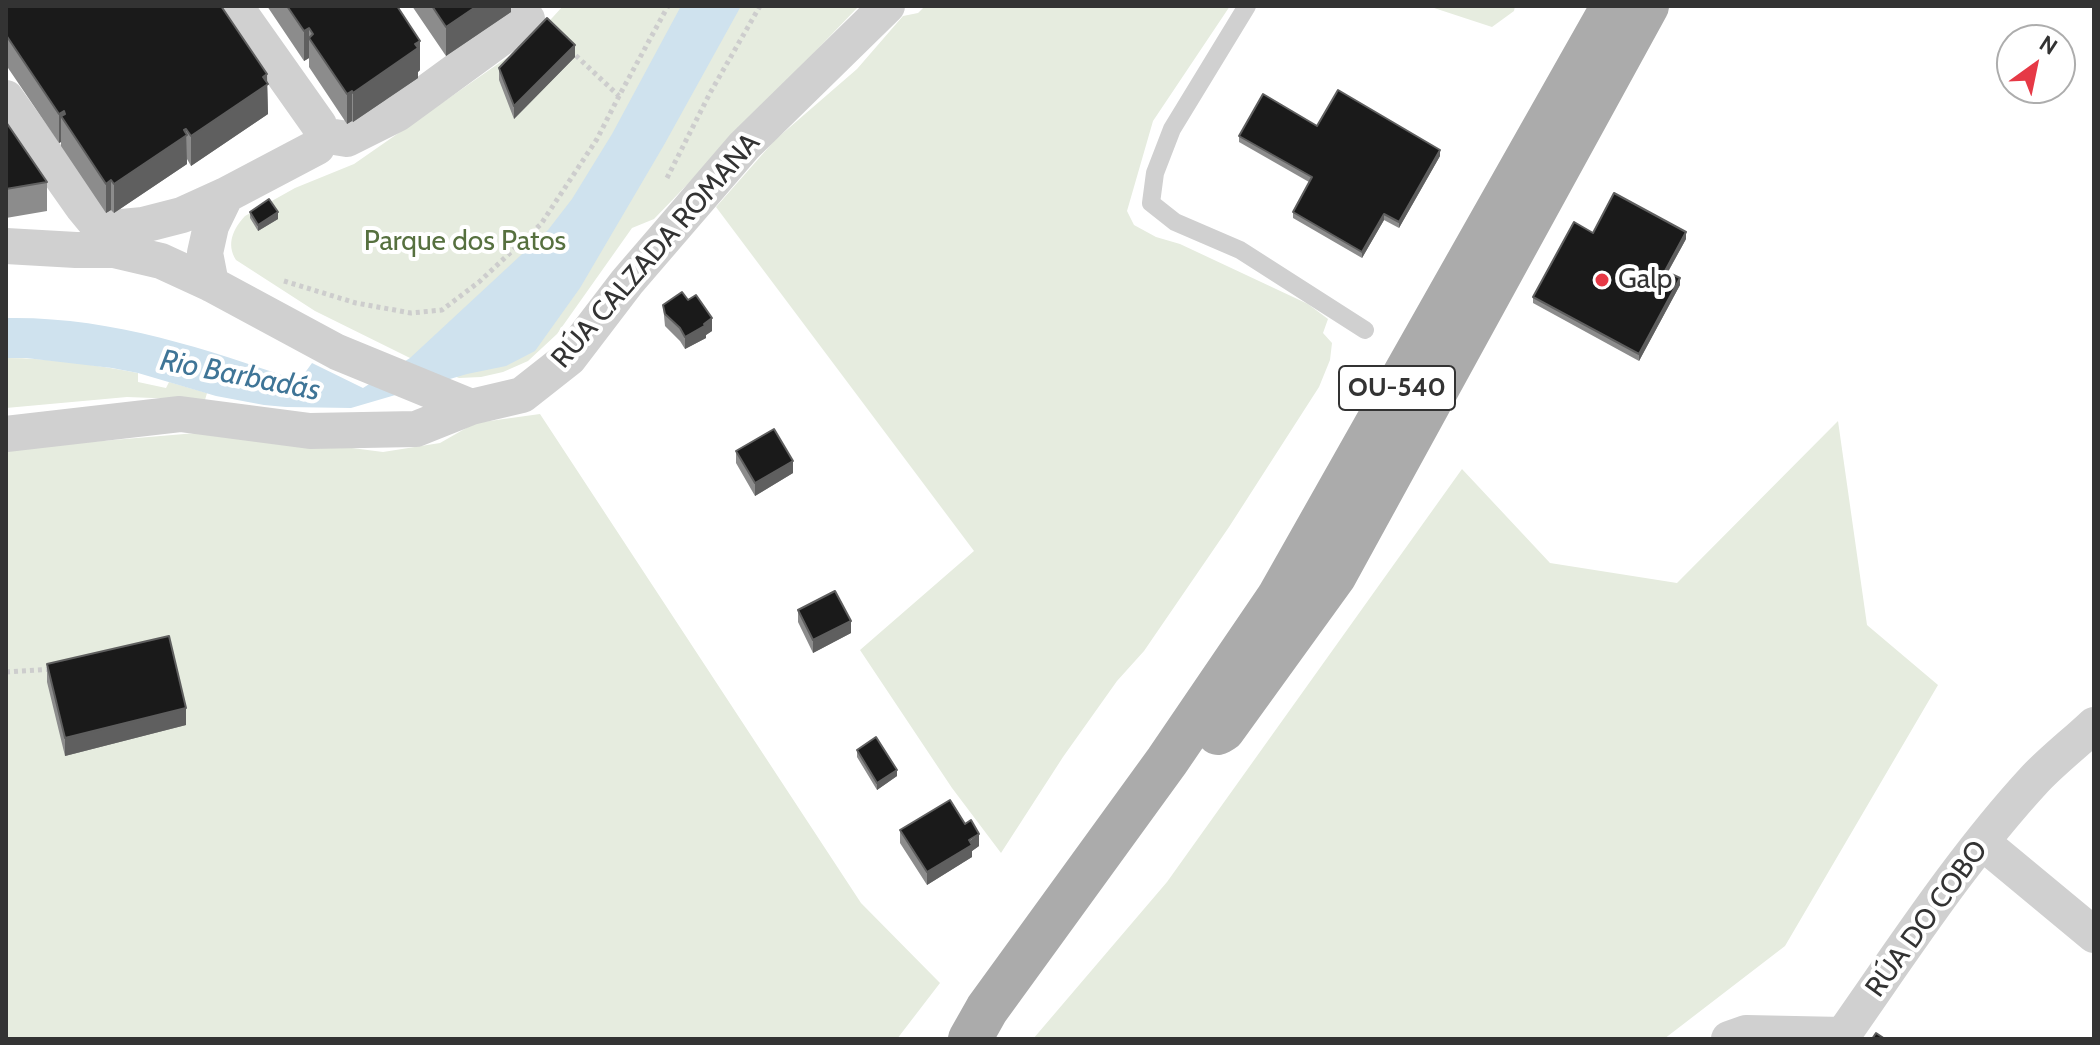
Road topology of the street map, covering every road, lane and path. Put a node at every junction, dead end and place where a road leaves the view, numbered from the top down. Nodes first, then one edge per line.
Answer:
1 (235, 6) edge
2 (668, 6) edge
3 (887, 6) edge
4 (1247, 6) edge
5 (1613, 6) edge
6 (1647, 6) edge
7 (527, 19) joint
8 (619, 96) junction
9 (6, 98) edge
10 (322, 135) junction
11 (226, 195) junction
12 (108, 239) junction
13 (6, 246) edge
14 (211, 284) junction
15 (247, 305) junction
16 (1365, 330) dead end
17 (471, 407) junction
18 (6, 434) edge
19 (58, 668) edge
20 (6, 672) edge
21 (2094, 725) edge
22 (1167, 761) junction
23 (1982, 842) junction
24 (2094, 935) edge
25 (979, 1024) edge
26 (1841, 1037) edge
27 (948, 1039) edge
28 (1729, 1039) edge

1 - 10 street
2 - 8 path
3 - 17 street, RÚA CALZADA ROMANA
4 - 16 lane
5 - 22 main road, OU-540
6 - 22 main road
7 - 8 path
7 - 10 street
8 - 15 path
9 - 12 street
10 - 11 street
11 - 12 street
11 - 14 street
12 - 13 street
12 - 14 street
14 - 15 street
15 - 17 street
17 - 18 street, RÚA CALZADA ROMANA
19 - 20 path
21 - 23 street, RÚA DO COBO
22 - 25 main road, OU-540
23 - 24 street
23 - 26 street, RÚA DO COBO
25 - 27 main road, OU-540
26 - 28 street, RÚA DO COBO

